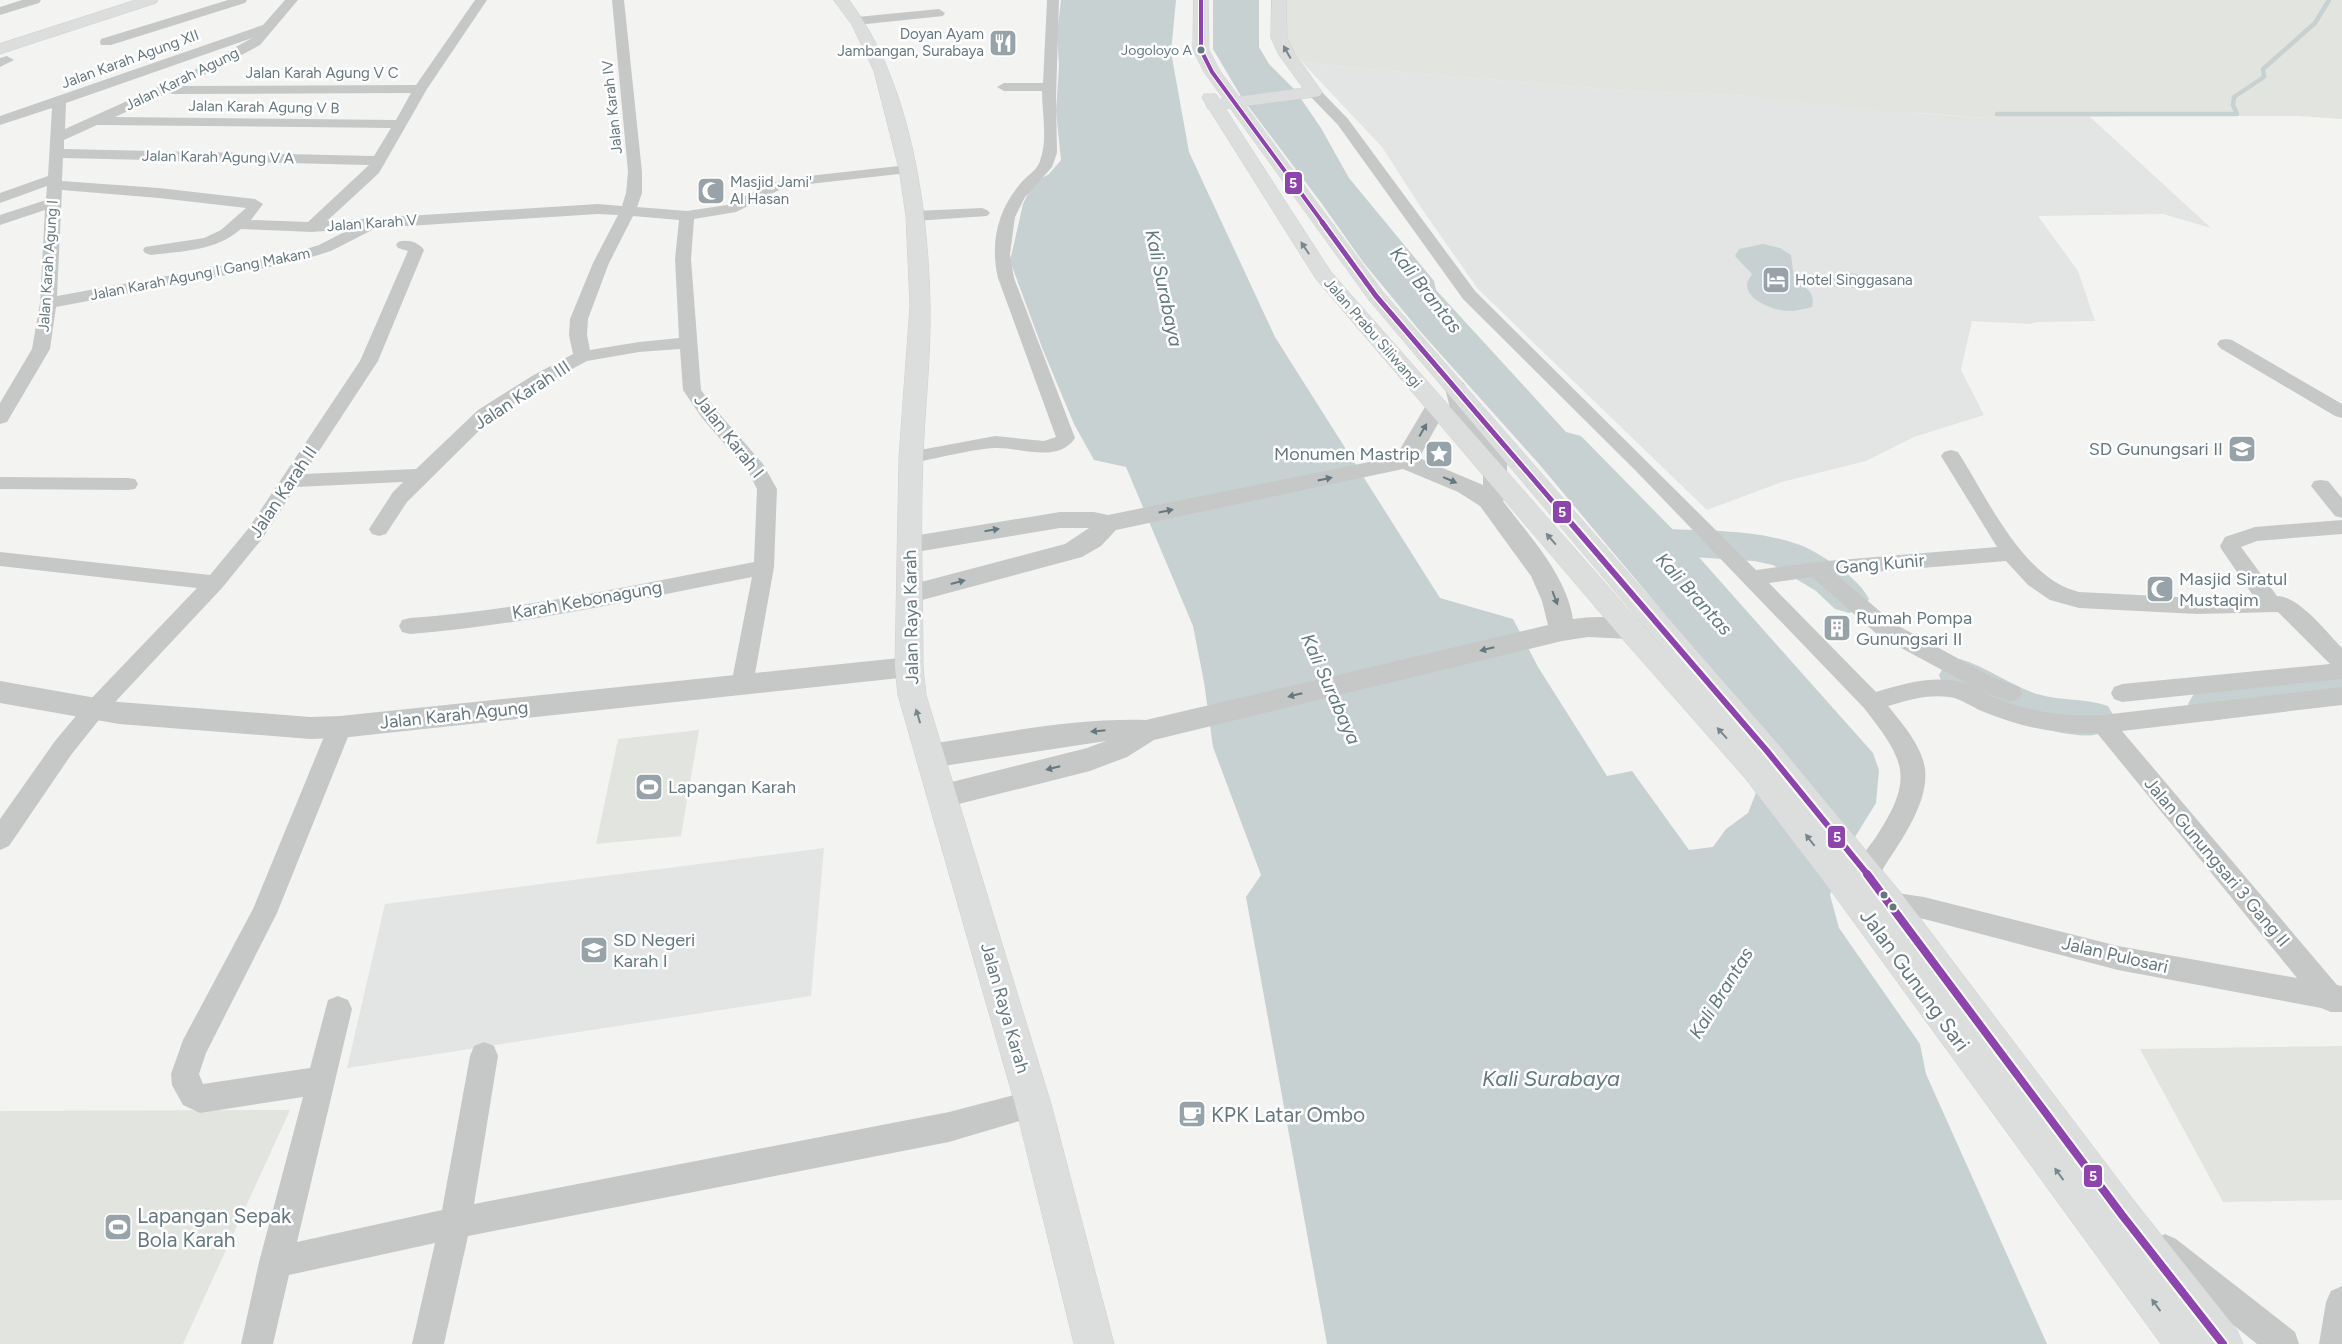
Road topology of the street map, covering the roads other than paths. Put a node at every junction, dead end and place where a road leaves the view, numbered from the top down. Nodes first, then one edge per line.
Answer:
1 (35, 0) edge
2 (120, 0) edge
3 (151, 0) edge
4 (241, 0) edge
5 (292, 0) edge
6 (481, 0) edge
7 (618, 0) edge
8 (841, 0) edge
9 (1053, 0) edge
10 (1201, 0) edge
11 (1279, 0) edge
12 (0, 11) edge
13 (939, 13) dead end
14 (856, 21) junction
15 (270, 27) junction
16 (0, 39) edge
17 (106, 42) dead end
18 (1186, 42) dead end
19 (2, 58) edge
20 (1050, 87) junction
21 (420, 88) junction
22 (1004, 88) dead end
23 (164, 90) junction
24 (1308, 93) junction
25 (59, 102) junction
26 (1229, 103) junction
27 (0, 121) edge
28 (96, 121) junction
29 (401, 124) junction
30 (57, 138) junction
31 (56, 153) junction
32 (380, 161) junction
33 (908, 169) junction
34 (55, 181) junction
35 (0, 198) edge
36 (54, 202) junction
37 (629, 210) junction
38 (982, 213) dead end
39 (687, 216) junction
40 (915, 216) junction
41 (0, 220) edge
42 (375, 223) junction
43 (237, 224) junction
44 (312, 227) junction
45 (404, 245) dead end
46 (151, 250) dead end
47 (1358, 272) junction
48 (1323, 275) junction
49 (48, 304) junction
50 (688, 344) junction
51 (2226, 344) dead end
52 (582, 356) junction
53 (1456, 388) junction
54 (1436, 407) junction
55 (2342, 412) edge
56 (0, 418) edge
57 (1951, 456) dead end
58 (911, 457) junction
59 (1405, 461) junction
60 (1495, 474) junction
61 (421, 475) junction
62 (292, 481) junction
63 (0, 483) edge
64 (128, 484) dead end
65 (2321, 486) dead end
66 (1494, 508) junction
67 (2342, 511) edge
68 (1113, 522) junction
69 (2342, 528) edge
70 (379, 529) dead end
71 (910, 544) junction
72 (2011, 553) junction
73 (0, 559) edge
74 (764, 567) junction
75 (1812, 569) junction
76 (1750, 578) junction
77 (215, 583) junction
78 (910, 594) junction
79 (2277, 604) junction
80 (1637, 620) junction
81 (410, 626) dead end
82 (1562, 631) junction
83 (2342, 662) edge
84 (909, 667) junction
85 (2342, 671) edge
86 (742, 685) junction
87 (0, 692) edge
88 (1996, 696) junction
89 (2342, 696) edge
90 (1872, 702) junction
91 (94, 710) junction
92 (2149, 717) junction
93 (2103, 724) junction
94 (340, 727) junction
95 (1155, 729) junction
96 (930, 756) junction
97 (943, 796) junction
98 (0, 839) edge
99 (1852, 868) junction
100 (1890, 903) junction
101 (2337, 999) edge
102 (338, 1009) dead end
103 (484, 1056) dead end
104 (322, 1080) junction
105 (1033, 1104) junction
106 (2122, 1215) junction
107 (456, 1223) junction
108 (275, 1262) junction
109 (2342, 1302) edge
110 (257, 1344) edge
111 (428, 1344) edge
112 (1094, 1344) edge
113 (2184, 1344) edge
114 (2223, 1344) edge
115 (2283, 1344) edge
116 (2335, 1344) edge

1 - 12 street
2 - 16 main road
3 - 19 main road
4 - 17 street
5 - 15 street, Jalan Karah Agung
6 - 21 street, Jalan Karah V
7 - 37 street, Jalan Karah IV
8 - 14 main road, Jalan Raya Karah
9 - 20 street
10 - 26 main road, Jalan Prabu Siliwangi
24 -> 11 main road
13 - 14 street
14 - 33 main road, Jalan Raya Karah
15 - 23 street, Jalan Karah Agung
15 - 25 street, Jalan Karah Agung XII
18 - 26 main road, Jalan Prabu Siliwangi
20 - 22 street
20 - 58 street
21 - 23 street, Jalan Karah Agung V C
21 - 29 street, Jalan Karah V
23 - 28 street, Jalan Karah Agung
24 - 26 main road
24 - 76 street
25 - 27 street, Jalan Karah Agung XII
25 - 30 street, Jalan Karah Agung I
26 - 47 main road, Jalan Prabu Siliwangi
48 -> 26 main road, Jalan Prabu Siliwangi
28 - 29 street, Jalan Karah Agung V B
28 - 30 street, Jalan Karah Agung
29 - 32 street, Jalan Karah V
30 - 31 street, Jalan Karah Agung I
31 - 32 street, Jalan Karah Agung V A
31 - 34 street, Jalan Karah Agung I
32 - 44 street, Jalan Karah V
33 - 39 street, Jalan Karah V
33 - 40 main road, Jalan Raya Karah
34 - 35 street
34 - 36 street, Jalan Karah Agung I
34 - 43 street
36 - 41 street
36 - 49 street, Jalan Karah Agung I
37 - 39 street, Jalan Karah V
37 - 42 street, Jalan Karah V
37 - 52 street, Jalan Karah III
38 - 40 street
39 - 50 street, Jalan Karah I
40 - 58 main road, Jalan Raya Karah
42 - 44 street, Jalan Karah V
42 - 49 street, Jalan Karah Agung I Gang Makam
43 - 44 street
43 - 46 street
45 - 62 street, Jalan Karah II
47 - 48 main road
47 - 53 main road, Jalan Prabu Siliwangi
48 - 54 main road, Jalan Prabu Siliwangi
49 - 56 street, Jalan Karah Agung I
50 - 52 street
50 - 74 street, Jalan Karah I
51 - 55 street
52 - 61 street, Jalan Karah III
53 - 60 street
53 - 80 main road, Jalan Prabu Siliwangi
59 -> 54 street
54 - 60 main road, Jalan Prabu Siliwangi
57 - 72 street
58 - 71 main road, Jalan Raya Karah
59 -> 66 street
68 -> 59 street
60 - 66 street
80 -> 60 main road, Jalan Prabu Siliwangi
61 - 62 street
61 - 70 street, Jalan Karah III
62 - 77 street, Jalan Karah II
63 - 64 street
65 - 67 street
66 -> 82 street
71 -> 68 street
78 -> 68 street
69 - 79 street
71 - 78 main road, Jalan Raya Karah
72 - 75 street, Gang Kunir
72 - 79 street
73 - 77 street
74 - 81 street, Karah Kebonagung
74 - 86 street, Jalan Karah I
75 - 76 street, Gang Kunir
75 - 88 street
76 - 90 street
77 - 91 street, Jalan Karah II
78 - 84 main road, Jalan Raya Karah
79 - 83 street
80 - 82 street
80 - 99 main road, Jalan Gunung Sari
82 -> 95 street
84 - 86 street, Jalan Karah Agung
96 -> 84 main road, Jalan Raya Karah
85 - 92 street
86 - 94 street, Jalan Karah Agung
87 - 91 street, Jalan Karah Agung
88 - 90 street
88 - 93 street
89 - 92 street
90 - 99 street
91 - 94 street, Jalan Karah Agung
91 - 98 street, Jalan Karah II
92 - 93 street
93 - 101 street, Jalan Gunungsari 3 Gang II
94 - 104 street
95 -> 96 street
95 -> 97 street
96 - 97 main road, Jalan Raya Karah
97 - 105 main road, Jalan Raya Karah
99 - 100 main road, Jalan Gunung Sari
113 -> 99 main road, Jalan Gunung Sari
100 - 101 street, Jalan Pulosari
100 - 106 main road, Jalan Gunung Sari
102 - 104 street
103 - 107 street
104 - 108 street
105 - 107 street
105 - 112 main road, Jalan Raya Karah
106 - 114 main road, Jalan Gunung Sari
106 - 115 street
107 - 108 street
107 - 111 street
108 - 110 street
109 - 116 street

